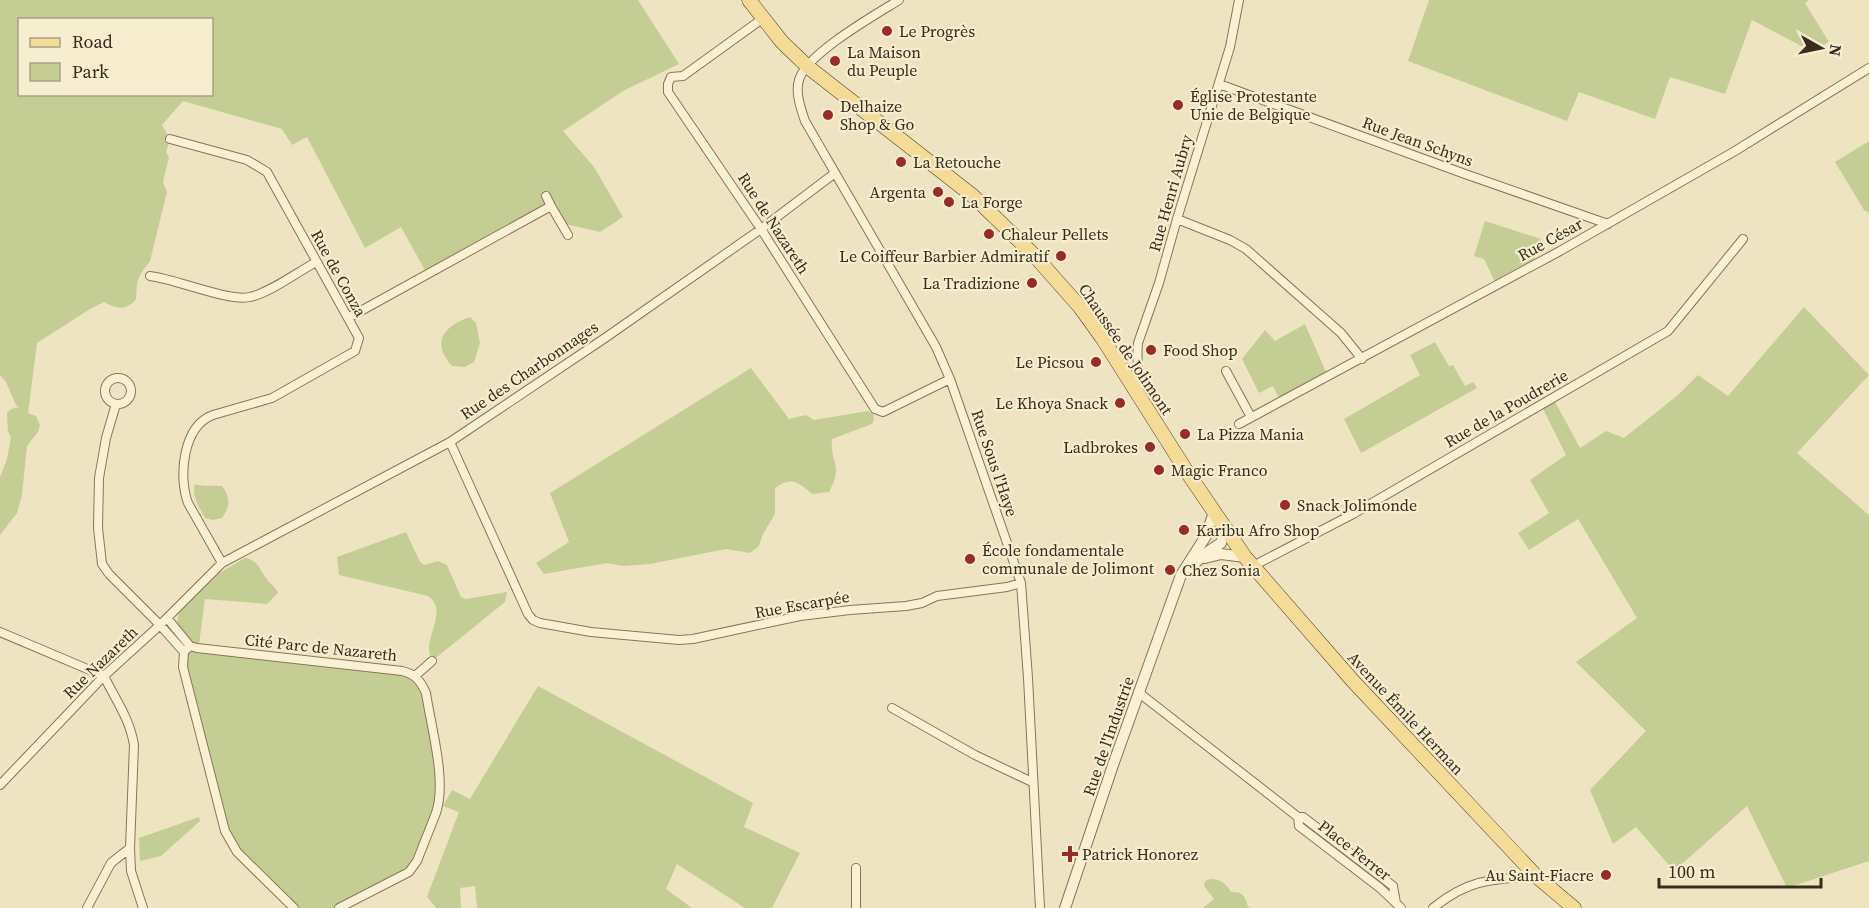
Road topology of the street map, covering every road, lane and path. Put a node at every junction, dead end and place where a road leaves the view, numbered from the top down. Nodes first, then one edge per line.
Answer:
1 (749, 0) edge
2 (899, 0) edge
3 (1239, 0) edge
4 (762, 19) junction
5 (808, 67) junction
6 (1869, 68) edge
7 (1219, 84) junction
8 (170, 139) dead end
9 (834, 173) junction
10 (546, 196) dead end
11 (551, 206) junction
12 (1177, 219) junction
13 (1608, 224) junction
14 (761, 229) junction
15 (568, 235) dead end
16 (1743, 239) dead end
17 (316, 262) junction
18 (150, 276) dead end
19 (348, 318) junction
20 (1362, 359) junction
21 (1226, 370) dead end
22 (950, 379) junction
23 (1138, 395) junction
24 (116, 404) dead end
25 (1251, 417) junction
26 (1239, 424) dead end
27 (450, 442) junction
28 (1214, 512) junction
29 (1226, 530) junction
30 (1249, 562) junction
31 (222, 563) junction
32 (1191, 566) junction
33 (1181, 575) junction
34 (1021, 583) junction
35 (168, 618) junction
36 (160, 625) junction
37 (0, 632) edge
38 (187, 649) junction
39 (432, 661) dead end
40 (104, 676) junction
41 (415, 676) junction
42 (1138, 692) junction
43 (892, 708) dead end
44 (1032, 782) junction
45 (0, 785) edge
46 (130, 848) junction
47 (856, 868) dead end
48 (1536, 876) junction
49 (1399, 905) edge
50 (87, 908) edge
51 (143, 908) edge
52 (294, 908) edge
53 (339, 908) edge
54 (856, 908) edge
55 (1040, 908) edge
56 (1065, 908) edge
57 (1432, 908) edge
58 (1574, 908) edge

1 - 4 main road, Chaussée de Jolimont
2 - 5 street
3 - 7 street, Rue Henri Aubry
4 - 5 main road, Chaussée de Jolimont
4 - 14 street, Rue de Nazareth
5 - 9 street, Rue Sous l'Haye
5 - 23 main road, Chaussée de Jolimont
6 - 13 street, Rue César
7 - 12 street, Rue Henri Aubry
7 - 13 street, Rue Jean Schyns
8 - 17 street, Rue de Conza
9 - 14 street, Rue des Charbonnages
9 - 22 street, Rue Sous l'Haye
10 - 11 street
11 - 15 street
11 - 19 street
12 - 20 street
12 - 23 street, Rue Henri Aubry
13 - 20 street, Rue César
14 - 22 street, Rue de Nazareth
14 - 27 street, Rue des Charbonnages
16 - 30 street, Rue de la Poudrerie
17 - 18 street
17 - 19 street, Rue de Conza
19 - 31 street, Rue de Conza
20 - 25 street, Rue César
21 - 25 street
22 - 34 street, Rue Sous l'Haye
23 - 28 main road, Chaussée de Jolimont
24 - 36 street
25 - 26 street, Rue César
27 - 31 street, Rue des Charbonnages
27 - 34 street, Rue Escarpée
28 - 29 main road, Avenue Émile Herman
28 - 33 street, Rue de l'Industrie
29 - 30 main road, Avenue Émile Herman
29 - 32 street, Rue de l'Industrie
30 - 32 street, Rue de l'Industrie
30 - 48 main road, Avenue Émile Herman
31 - 35 street, Rue Nazareth
32 - 33 street, Rue de l'Industrie
33 - 42 street, Rue de l'Industrie
34 - 44 street, Rue Sous l'Haye
35 - 36 street, Rue Nazareth
35 - 38 street
36 - 38 street
36 - 40 street, Rue Nazareth
37 - 40 street
38 - 41 street, Cité Parc de Nazareth
38 - 52 street
39 - 41 street
40 - 45 street, Rue Nazareth
40 - 46 street
41 - 53 street, Cité Parc de Nazareth
42 - 49 street, Place Ferrer
42 - 56 street, Rue de l'Industrie
43 - 44 street
44 - 55 street, Rue Sous l'Haye
46 - 50 street
46 - 51 street
47 - 54 street
48 - 57 street
48 - 58 main road, Avenue Émile Herman

